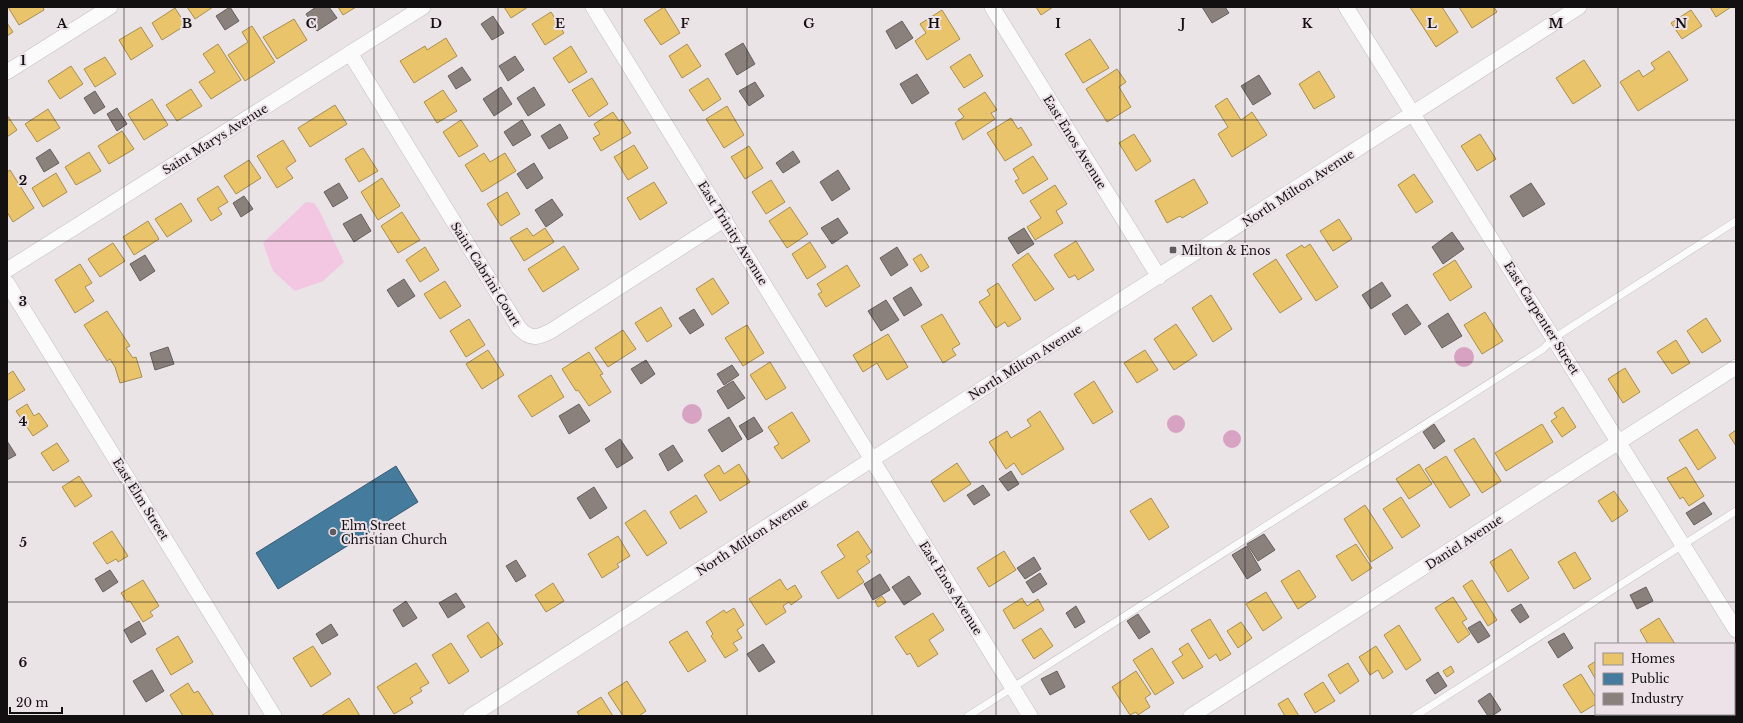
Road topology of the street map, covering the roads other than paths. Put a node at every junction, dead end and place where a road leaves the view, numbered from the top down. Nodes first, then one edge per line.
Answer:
1 (110, 7) edge
2 (423, 7) edge
3 (593, 7) edge
4 (992, 7) edge
5 (1346, 7) edge
6 (1579, 7) edge
7 (350, 53) junction
8 (7, 72) edge
9 (1414, 114) junction
10 (725, 219) junction
11 (1736, 222) edge
12 (7, 270) edge
13 (1159, 277) junction
14 (7, 283) edge
15 (1554, 338) junction
16 (1736, 367) edge
17 (1619, 442) junction
18 (872, 460) junction
19 (1736, 511) edge
20 (1684, 544) junction
21 (1736, 630) edge
22 (1012, 688) junction
23 (274, 716) edge
24 (471, 716) edge
25 (968, 716) edge
26 (1030, 716) edge
27 (1192, 716) edge
28 (1415, 716) edge

1 - 8 street
2 - 7 street, Saint Marys Avenue
3 - 10 street, East Trinity Avenue
4 - 13 street, East Enos Avenue
5 - 9 street, East Carpenter Street
6 - 9 street, North Milton Avenue
7 - 10 street, Saint Cabrini Court
7 - 12 street, Saint Marys Avenue
9 - 13 street, North Milton Avenue
9 - 15 street, East Carpenter Street
10 - 18 street, East Trinity Avenue
11 - 15 lane
13 - 18 street, North Milton Avenue
14 - 23 street, East Elm Street
15 - 17 street, East Carpenter Street
15 - 22 lane
16 - 17 street, Daniel Avenue
17 - 20 street, East Carpenter Street
17 - 27 street, Daniel Avenue
18 - 22 street, East Enos Avenue
18 - 24 street, North Milton Avenue
19 - 20 lane
20 - 21 street, East Carpenter Street
20 - 28 lane
22 - 25 lane
22 - 26 street, East Enos Avenue

